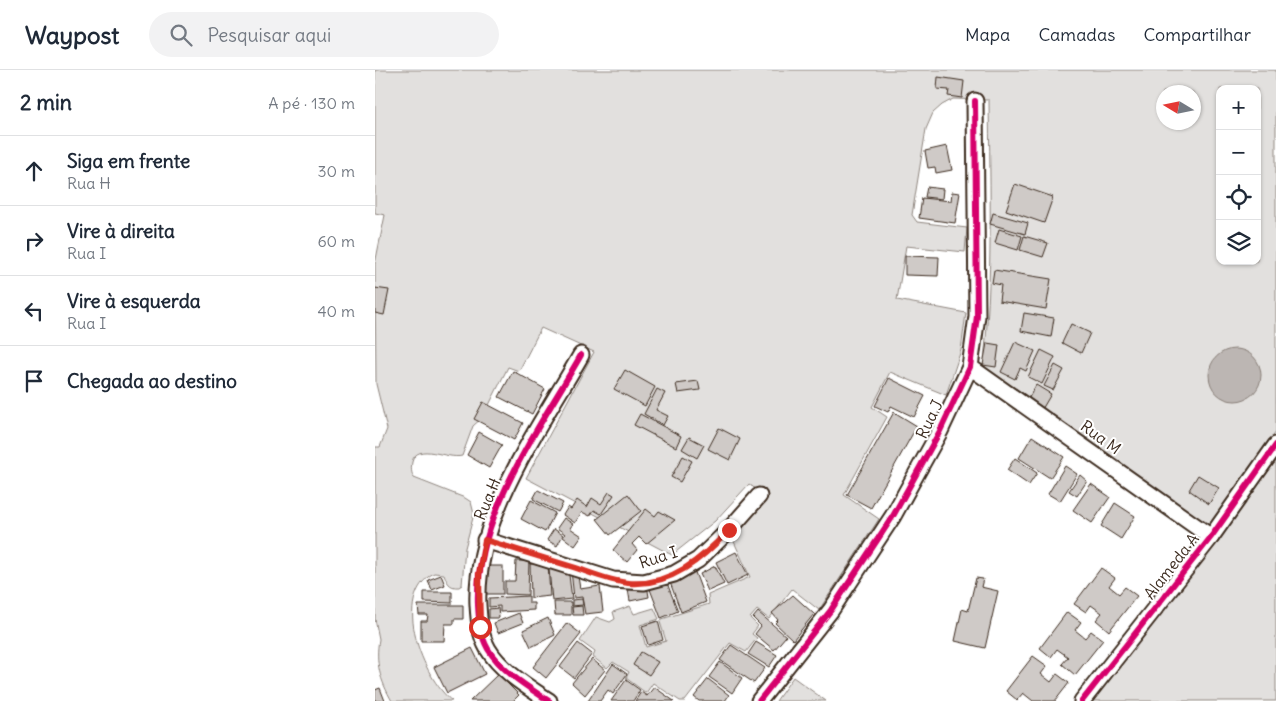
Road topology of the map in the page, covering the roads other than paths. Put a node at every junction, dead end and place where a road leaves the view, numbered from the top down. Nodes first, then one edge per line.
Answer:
1 (975, 101) dead end
2 (581, 355) dead end
3 (970, 367) junction
4 (1276, 445) edge
5 (759, 496) dead end
6 (1211, 537) junction
7 (485, 540) junction
8 (549, 701) edge
9 (759, 701) edge
10 (1082, 701) edge

1 - 3 street, Rua J
2 - 7 street, Rua H
3 - 6 street, Rua M
3 - 9 street, Rua J
4 - 6 street, Alameda A
5 - 7 street, Rua I
6 - 10 street, Alameda A
7 - 8 street, Rua H

